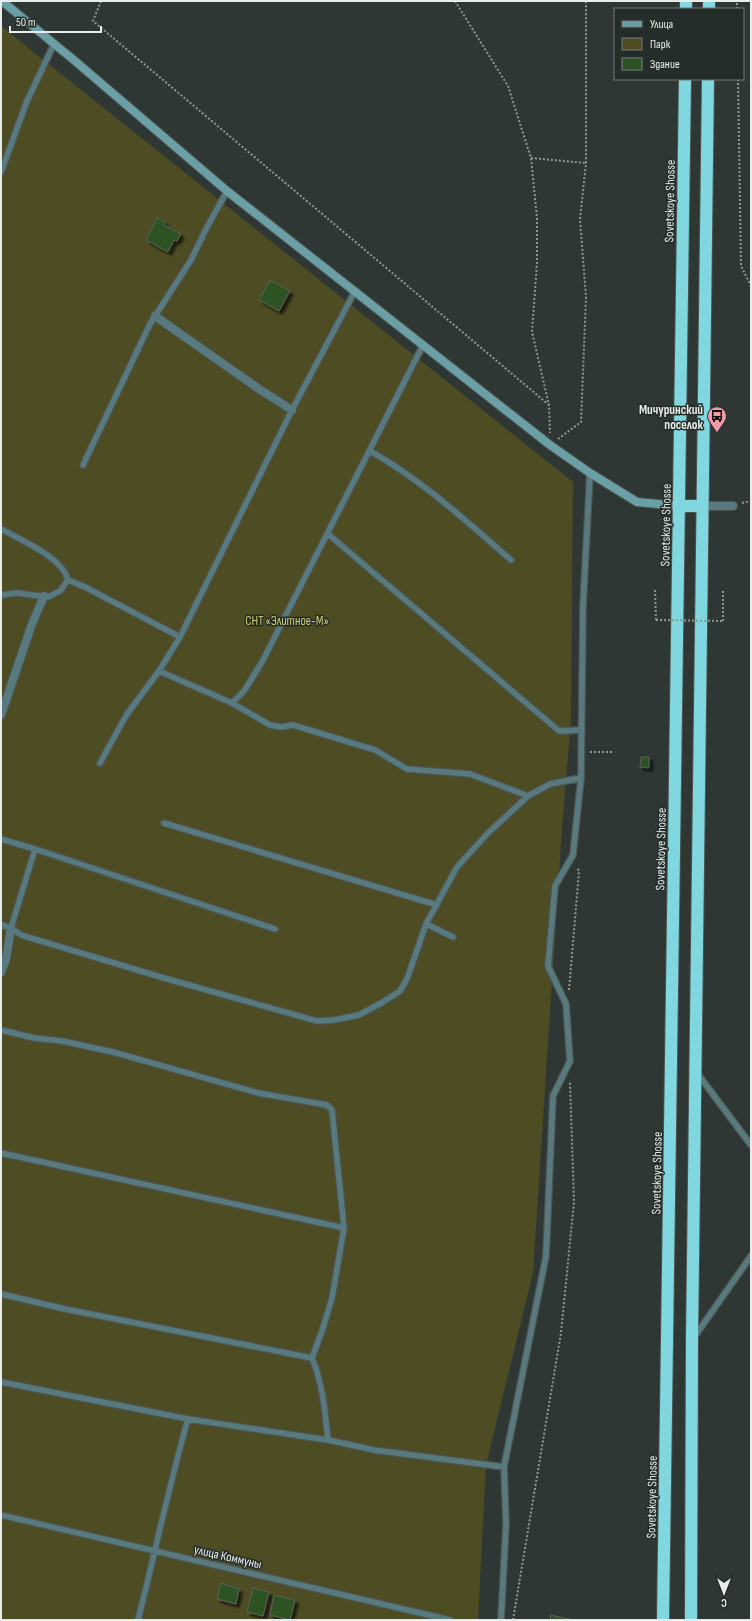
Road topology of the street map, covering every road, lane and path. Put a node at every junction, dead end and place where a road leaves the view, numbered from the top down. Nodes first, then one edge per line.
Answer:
1 (2, 1) edge
2 (101, 1) edge
3 (455, 1) edge
4 (586, 1) edge
5 (54, 44) junction
6 (685, 80) edge
7 (708, 80) edge
8 (738, 80) edge
9 (532, 158) junction
10 (586, 163) junction
11 (1, 172) edge
12 (227, 191) junction
13 (751, 286) edge
14 (355, 291) junction
15 (155, 316) junction
16 (423, 345) junction
17 (549, 405) junction
18 (292, 410) junction
19 (550, 445) junction
20 (370, 450) junction
21 (84, 465) dead end
22 (590, 473) junction
23 (679, 506) junction
24 (702, 506) junction
25 (733, 506) dead end
26 (1, 529) edge
27 (328, 534) junction
28 (512, 560) dead end
29 (68, 580) junction
30 (655, 590) dead end
31 (723, 591) dead end
32 (1, 595) edge
33 (44, 596) junction
34 (180, 637) junction
35 (159, 671) junction
36 (232, 703) junction
37 (1, 715) edge
38 (581, 730) junction
39 (593, 752) dead end
40 (614, 752) dead end
41 (100, 763) dead end
42 (580, 778) junction
43 (528, 796) junction
44 (164, 823) dead end
45 (1, 839) edge
46 (35, 849) junction
47 (573, 855) junction
48 (437, 905) junction
49 (426, 924) junction
50 (1, 925) edge
51 (11, 928) junction
52 (275, 929) dead end
53 (453, 937) dead end
54 (1, 972) edge
55 (566, 1004) junction
56 (1, 1030) edge
57 (570, 1061) junction
58 (696, 1072) junction
59 (751, 1145) edge
60 (1, 1153) edge
61 (344, 1228) junction
62 (751, 1256) edge
63 (1, 1294) edge
64 (692, 1339) junction
65 (312, 1358) junction
66 (1, 1382) edge
67 (188, 1419) junction
68 (328, 1440) junction
69 (504, 1467) junction
70 (665, 1504) junction
71 (1, 1515) edge
72 (156, 1550) junction
73 (138, 1620) edge
74 (450, 1620) edge
75 (501, 1620) edge
76 (512, 1620) edge
77 (660, 1620) edge
78 (663, 1620) edge
79 (691, 1620) edge

1 - 5 street
2 - 17 path
3 - 9 path
4 - 10 path
5 - 11 lane
5 - 12 street
6 - 23 highway, Sovetskoye Shosse
7 - 24 highway
8 - 13 path
9 - 10 path
9 - 17 path
10 - 19 path
12 - 14 street
12 - 15 lane
14 - 16 street
14 - 18 lane
15 - 18 street
15 - 21 lane
16 - 19 street
16 - 20 lane
17 - 19 path
18 - 34 lane
19 - 22 street
20 - 27 lane
20 - 28 lane
22 - 23 street
22 - 38 lane
23 - 24 highway
23 - 70 highway, Sovetskoye Shosse
24 - 25 street
24 - 58 highway
26 - 29 lane
27 - 36 lane
27 - 38 lane
29 - 33 lane
29 - 34 lane
30 - 31 path, bridge
32 - 33 lane
33 - 37 street
34 - 35 lane
35 - 36 lane
35 - 41 lane
36 - 43 lane
38 - 42 lane
39 - 40 path
42 - 43 lane
42 - 47 lane
43 - 48 lane
44 - 48 lane
45 - 46 lane
46 - 51 lane
46 - 52 lane
47 - 55 path
47 - 55 lane
48 - 49 lane
49 - 51 lane
49 - 53 lane
50 - 51 lane
51 - 54 street
55 - 57 lane
56 - 61 lane
57 - 69 lane
57 - 76 path
58 - 59 lane
58 - 64 highway
60 - 61 lane
61 - 65 lane
62 - 64 lane
63 - 65 lane
64 - 79 highway
65 - 68 lane
66 - 67 lane
67 - 68 lane
67 - 72 lane
68 - 69 lane
69 - 75 lane
70 - 77 highway
70 - 78 highway, Sovetskoye Shosse
71 - 72 lane, улица Коммуны
72 - 73 lane
72 - 74 lane, улица Коммуны

